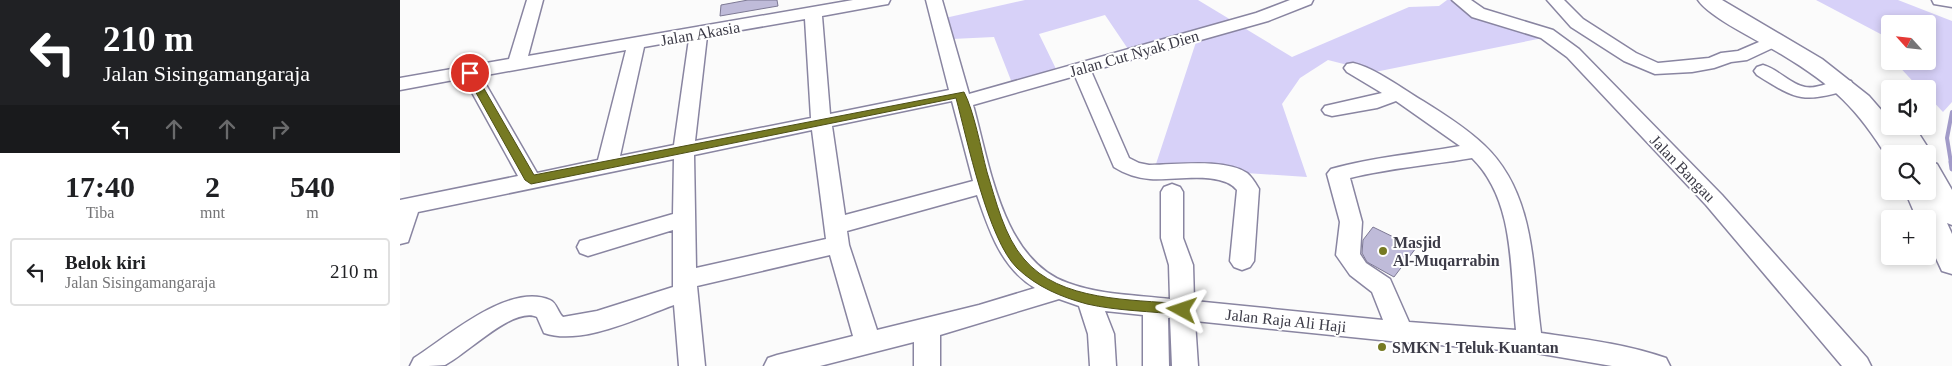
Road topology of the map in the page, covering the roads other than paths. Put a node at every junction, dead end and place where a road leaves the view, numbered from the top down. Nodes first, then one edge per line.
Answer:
1 (536, 0) edge
2 (882, 0) edge
3 (934, 0) edge
4 (1304, 0) edge
5 (1460, 0) edge
6 (1555, 0) edge
7 (1708, 0) edge
8 (1726, 0) edge
9 (1940, 0) edge
10 (1952, 2) edge
11 (813, 12) junction
12 (700, 33) junction
13 (1773, 41) junction
14 (636, 44) junction
15 (517, 64) junction
16 (1353, 68) dead end
17 (1081, 69) junction
18 (1763, 71) dead end
19 (470, 73) junction
20 (400, 84) edge
21 (1844, 85) junction
22 (1397, 94) junction
23 (961, 98) junction
24 (1881, 102) edge
25 (1332, 110) dead end
26 (821, 122) junction
27 (1894, 145) edge
28 (684, 149) junction
29 (1477, 150) junction
30 (608, 164) junction
31 (531, 180) junction
32 (985, 185) junction
33 (1936, 185) edge
34 (1172, 192) dead end
35 (1922, 200) edge
36 (405, 207) edge
37 (1952, 215) edge
38 (684, 219) junction
39 (837, 235) junction
40 (400, 236) edge
41 (588, 247) dead end
42 (1242, 261) dead end
43 (1952, 263) edge
44 (684, 286) junction
45 (1059, 290) junction
46 (1089, 299) junction
47 (1155, 307) junction
48 (1182, 310) junction
49 (927, 328) junction
50 (1400, 332) junction
51 (1530, 342) junction
52 (868, 343) junction
53 (422, 366) edge
54 (692, 366) edge
55 (777, 366) edge
56 (927, 366) edge
57 (1103, 366) edge
58 (1156, 366) edge
59 (1185, 366) edge
60 (1657, 366) edge
61 (1858, 366) edge

1 - 15 street
2 - 11 street, Jalan Akasia
3 - 23 street, Jalan Raja Ali Haji
4 - 17 street, Jalan Cut Nyak Dien
5 - 61 street, Jalan Bangau
6 - 13 street
7 - 13 main road
8 - 24 main road
9 - 10 street
11 - 12 street, Jalan Akasia
11 - 26 street
12 - 14 street, Jalan Akasia
12 - 28 street
13 - 21 main road
14 - 15 street, Jalan Akasia
14 - 30 street
15 - 19 street, Jalan Akasia
16 - 22 street
17 - 23 street, Jalan Cut Nyak Dien
17 - 42 street
18 - 21 street
19 - 20 street, Jalan Akasia
19 - 31 street
21 - 27 main road
22 - 25 street
22 - 29 street
23 - 26 street, Jalan Cut Nyak Dien
23 - 32 street, Jalan Raja Ali Haji
26 - 28 street, Jalan Cut Nyak Dien
26 - 39 street
28 - 30 street, Jalan Cut Nyak Dien
28 - 38 street
29 - 50 street
29 - 51 street
30 - 31 street, Jalan Cut Nyak Dien
31 - 36 street, Jalan Cut Nyak Dien
32 - 39 street
32 - 45 street, Jalan Raja Ali Haji
33 - 37 main road
34 - 48 street
35 - 43 main road
36 - 40 street
38 - 41 street
38 - 44 street
39 - 44 street
39 - 52 street
44 - 53 street
44 - 54 street
45 - 46 street, Jalan Raja Ali Haji
45 - 49 street
46 - 47 street, Jalan Raja Ali Haji
46 - 57 street
47 - 48 street, Jalan Raja Ali Haji
47 - 58 street
48 - 50 street, Jalan Raja Ali Haji
48 - 59 street
49 - 52 street
49 - 56 street
50 - 51 street, Jalan Raja Ali Haji
51 - 60 street, Jalan Raja Ali Haji
52 - 55 street

